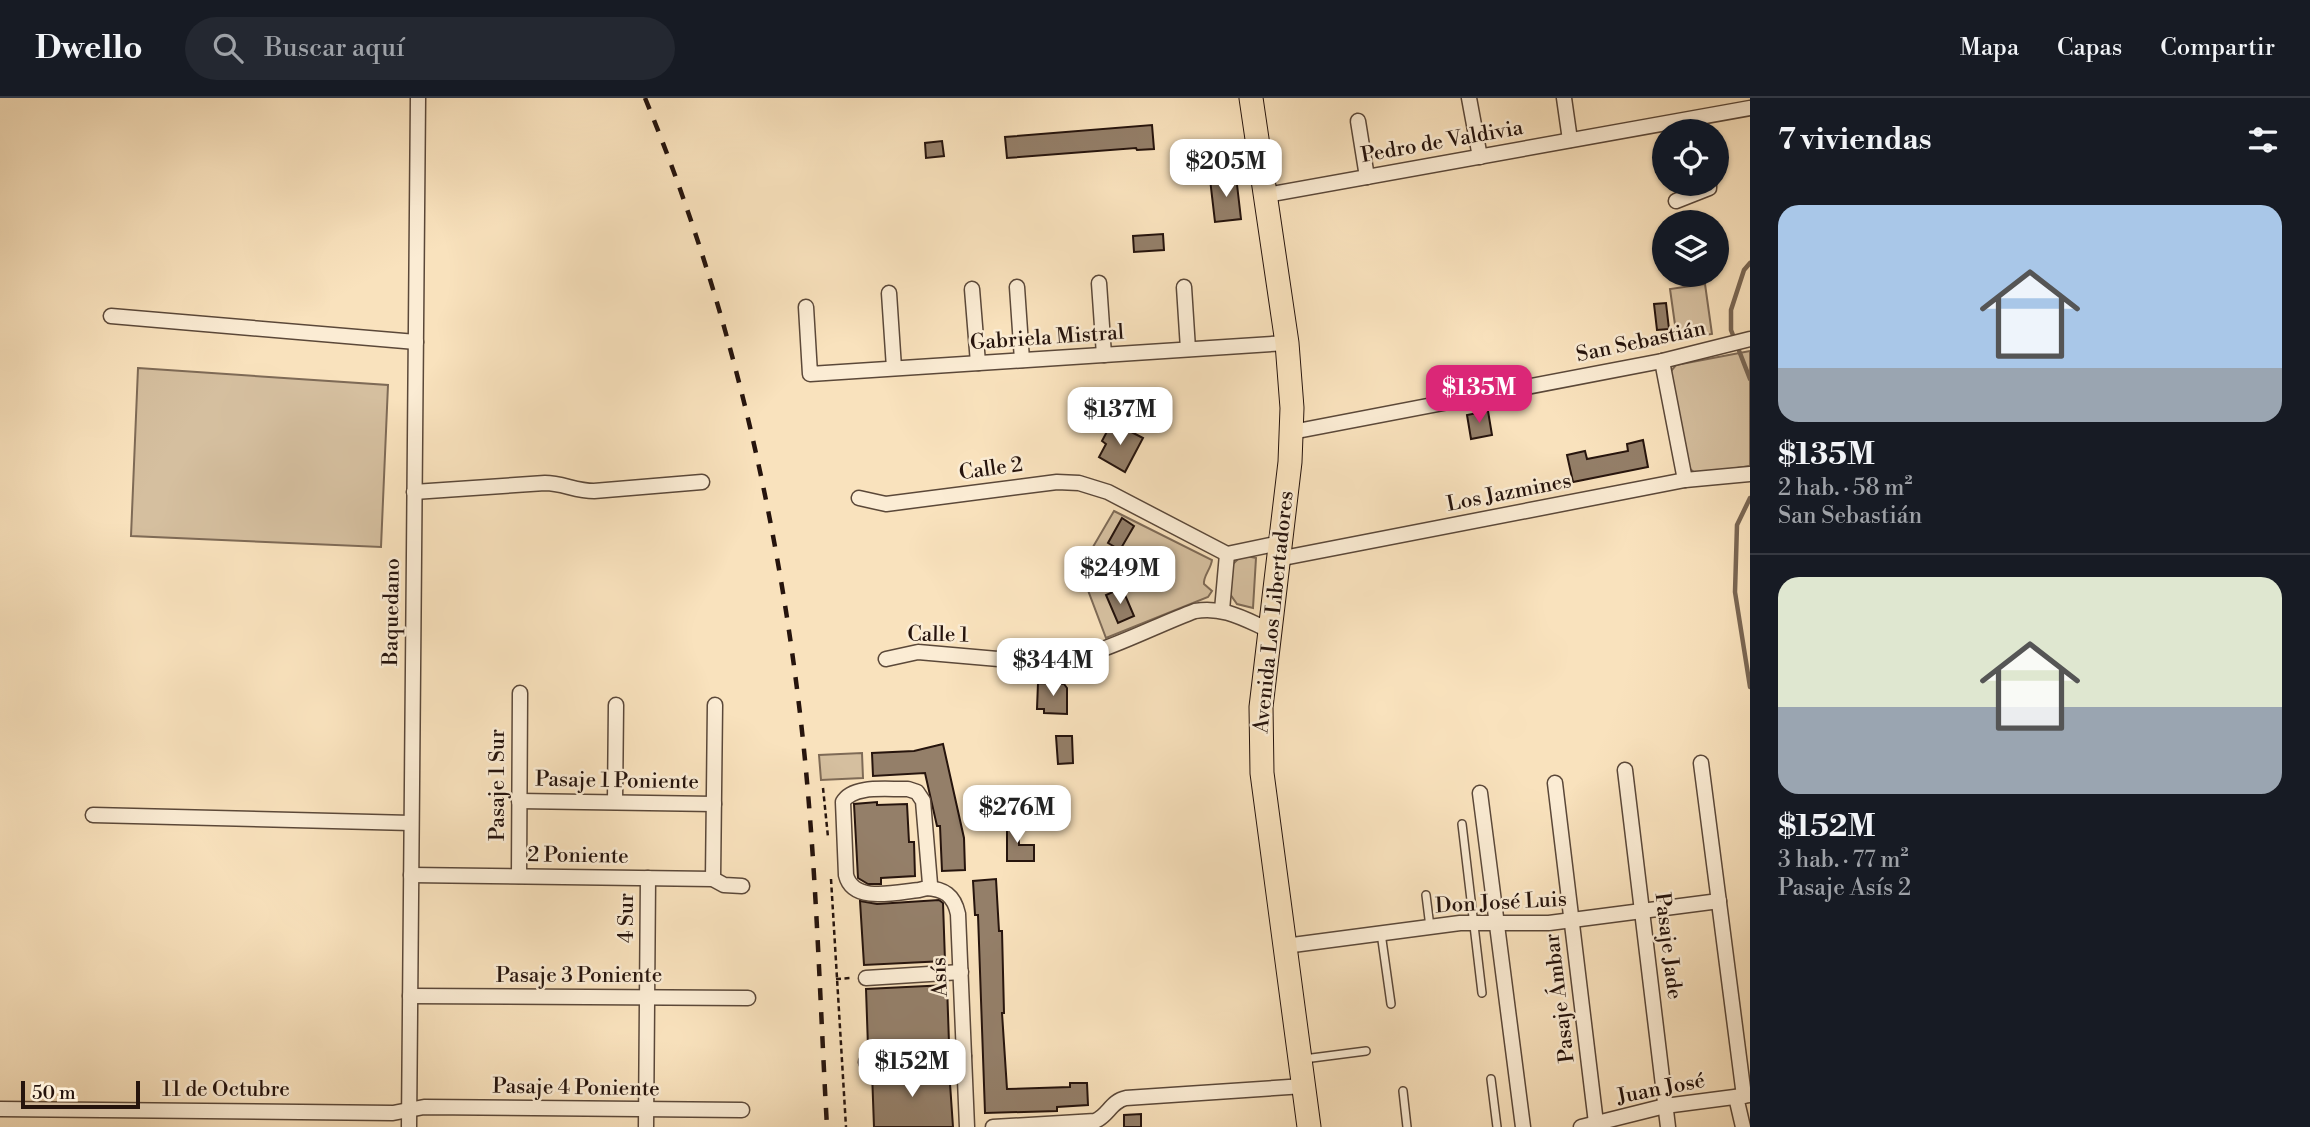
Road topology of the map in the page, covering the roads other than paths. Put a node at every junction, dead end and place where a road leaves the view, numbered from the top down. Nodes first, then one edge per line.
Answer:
1 (418, 98) edge
2 (1251, 98) edge
3 (1469, 98) edge
4 (1564, 98) edge
5 (1750, 108) edge
6 (1715, 119) edge
7 (1358, 121) dead end
8 (1652, 130) edge
9 (1570, 140) junction
10 (1480, 157) junction
11 (1367, 177) junction
12 (1266, 195) junction
13 (1689, 196) edge
14 (1676, 201) dead end
15 (1099, 283) dead end
16 (1017, 287) dead end
17 (1184, 287) dead end
18 (972, 289) dead end
19 (889, 293) dead end
20 (806, 307) dead end
21 (111, 316) dead end
22 (1748, 340) edge
23 (415, 342) junction
24 (1287, 343) junction
25 (1188, 349) junction
26 (1104, 355) junction
27 (1022, 360) junction
28 (1662, 360) junction
29 (978, 363) junction
30 (894, 369) junction
31 (1292, 432) junction
32 (1748, 474) edge
33 (1685, 481) junction
34 (702, 482) dead end
35 (414, 492) junction
36 (859, 498) dead end
37 (1279, 551) junction
38 (1227, 554) junction
39 (1222, 610) junction
40 (1269, 630) junction
41 (886, 659) dead end
42 (520, 693) dead end
43 (616, 705) dead end
44 (715, 705) dead end
45 (1701, 762) dead end
46 (1625, 769) dead end
47 (1555, 783) dead end
48 (1480, 793) dead end
49 (519, 801) junction
50 (615, 802) junction
51 (713, 804) junction
52 (93, 815) dead end
53 (411, 823) junction
54 (1462, 824) dead end
55 (411, 875) junction
56 (519, 876) junction
57 (648, 878) junction
58 (713, 879) junction
59 (742, 886) dead end
60 (926, 888) junction
61 (1426, 895) dead end
62 (1719, 901) junction
63 (1643, 911) junction
64 (1572, 920) junction
65 (1473, 922) junction
66 (1496, 922) junction
67 (1430, 927) junction
68 (1381, 933) junction
69 (1284, 946) junction
70 (961, 972) junction
71 (866, 978) dead end
72 (1482, 993) dead end
73 (410, 996) junction
74 (647, 997) junction
75 (748, 998) dead end
76 (1391, 1004) dead end
77 (1366, 1051) dead end
78 (964, 1056) junction
79 (1300, 1059) junction
80 (866, 1062) dead end
81 (1491, 1079) dead end
82 (1304, 1086) junction
83 (1403, 1091) dead end
84 (1743, 1096) edge
85 (1665, 1106) junction
86 (0, 1109) edge
87 (646, 1109) junction
88 (409, 1110) junction
89 (742, 1111) dead end
90 (1105, 1120) edge
91 (1589, 1125) edge
92 (409, 1127) edge
93 (646, 1127) edge
94 (967, 1127) edge
95 (993, 1127) edge
96 (1309, 1127) edge
97 (1408, 1127) edge
98 (1497, 1127) edge
99 (1523, 1127) edge
100 (1668, 1127) edge
101 (1743, 1127) edge

1 - 23 street, Baquedano
2 - 12 main road, Avenida Los Libertadores
3 - 10 street
4 - 9 street
5 - 6 street, Pedro de Valdivia
7 - 11 street
8 - 9 street, Pedro de Valdivia
9 - 10 street, Pedro de Valdivia
10 - 11 street, Pedro de Valdivia
11 - 12 street, Pedro de Valdivia
12 - 24 main road, Avenida Los Libertadores
13 - 14 street
15 - 26 street
16 - 27 street
17 - 25 street
18 - 29 street
19 - 30 street
20 - 30 street, Gabriela Mistral
21 - 23 street
22 - 28 street, San Sebastián
23 - 35 street, Baquedano
24 - 25 street, Gabriela Mistral
24 - 31 main road, Avenida Los Libertadores
25 - 26 street, Gabriela Mistral
26 - 27 street, Gabriela Mistral
27 - 29 street, Gabriela Mistral
28 - 31 street, San Sebastián
28 - 33 street
29 - 30 street, Gabriela Mistral
31 - 37 main road, Avenida Los Libertadores
32 - 33 street, Los Jazmines
33 - 37 street, Los Jazmines
34 - 35 street
35 - 53 street, Baquedano
36 - 38 street, Calle 2
37 - 38 street
37 - 40 main road, Avenida Los Libertadores
38 - 39 street
39 - 40 street, Calle 1
39 - 41 street, Calle 1
40 - 69 main road, Avenida Los Libertadores
42 - 49 street, Pasaje 1 Sur
43 - 50 street
44 - 51 street
45 - 62 street
46 - 63 street, Pasaje Jade
47 - 64 street, Pasaje Ámbar
48 - 66 street
49 - 50 street, Pasaje 1 Poniente
49 - 56 street, Pasaje 1 Sur
50 - 51 street, Pasaje 1 Poniente
51 - 58 street
52 - 53 street
53 - 55 street, Baquedano
54 - 65 lane
55 - 56 street, 2 Poniente
55 - 73 street, Baquedano
56 - 57 street, 2 Poniente
57 - 58 street, 2 Poniente
57 - 74 street, 4 Sur
58 - 59 street, 2 Poniente
60 - 60 street
60 - 70 street, Asís
61 - 67 lane
62 - 63 street, Don José Luis
62 - 84 street
63 - 64 street, Don José Luis
63 - 85 street, Pasaje Jade
64 - 66 street, Don José Luis
64 - 91 street, Pasaje Ámbar
65 - 66 street, Don José Luis
65 - 67 street, Don José Luis
65 - 72 lane
66 - 99 street
67 - 68 street, Don José Luis
68 - 69 street, Don José Luis
68 - 76 lane
69 - 79 main road, Avenida Los Libertadores
70 - 71 street
70 - 78 street, Asís
73 - 74 street, Pasaje 3 Poniente
73 - 88 street, Baquedano
74 - 75 street, Pasaje 3 Poniente
74 - 87 street, 4 Sur
77 - 79 lane
78 - 80 street
78 - 94 street, Asís
79 - 82 main road, Avenida Los Libertadores
81 - 98 lane
82 - 90 street
82 - 96 main road, Avenida Los Libertadores
83 - 97 lane
84 - 85 street, Juan José
84 - 101 street
85 - 91 street, Juan José
85 - 100 street, Pasaje Jade
86 - 88 street, 11 de Octubre
87 - 88 street, Pasaje 4 Poniente
87 - 89 street, Pasaje 4 Poniente
87 - 93 street, 4 Sur
88 - 92 street, Baquedano
90 - 95 street

